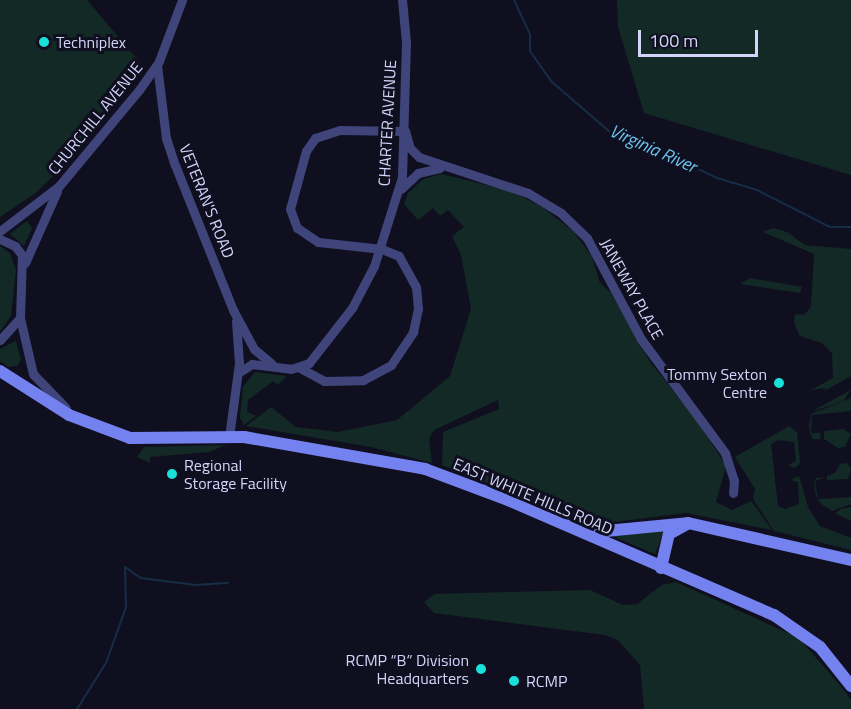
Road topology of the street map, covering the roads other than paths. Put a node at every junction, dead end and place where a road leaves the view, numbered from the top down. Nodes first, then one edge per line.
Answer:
1 (182, 0) edge
2 (402, 0) edge
3 (157, 65) junction
4 (405, 131) junction
5 (442, 167) junction
6 (59, 186) junction
7 (399, 192) junction
8 (0, 231) edge
9 (0, 239) edge
10 (382, 249) junction
11 (21, 277) junction
12 (233, 310) junction
13 (20, 318) junction
14 (0, 340) edge
15 (276, 367) junction
16 (300, 368) junction
17 (0, 371) edge
18 (238, 373) junction
19 (93, 426) junction
20 (230, 436) junction
21 (734, 493) dead end
22 (688, 523) junction
23 (578, 533) junction
24 (851, 560) edge
25 (661, 568) junction
26 (851, 686) edge

1 - 3 street, CHURCHILL AVENUE
2 - 4 street, CHARTER AVENUE
3 - 6 street, CHURCHILL AVENUE
3 - 12 street, VETERAN'S ROAD
4 - 5 street, JANEWAY PLACE
4 - 7 street, CHARTER AVENUE
4 - 10 street
5 - 7 street, JANEWAY PLACE
5 - 21 street, JANEWAY PLACE
6 - 8 street, CHURCHILL AVENUE
6 - 11 street
7 - 10 street, CHARTER AVENUE
9 - 11 street
10 - 16 street, CHARTER AVENUE
10 - 16 street
11 - 13 street
12 - 15 street, VETERAN'S ROAD
12 - 18 street, VETERAN'S ROAD
13 - 14 street
13 - 19 street
15 - 16 street
15 - 18 street
17 - 19 street, EAST WHITE HILLS ROAD
18 - 20 street, VETERAN'S ROAD
19 - 20 street, EAST WHITE HILLS ROAD
20 - 23 street, EAST WHITE HILLS ROAD
22 - 23 street
22 - 24 street
22 - 25 street
23 - 25 street, EAST WHITE HILLS ROAD
25 - 26 street, EAST WHITE HILLS ROAD

